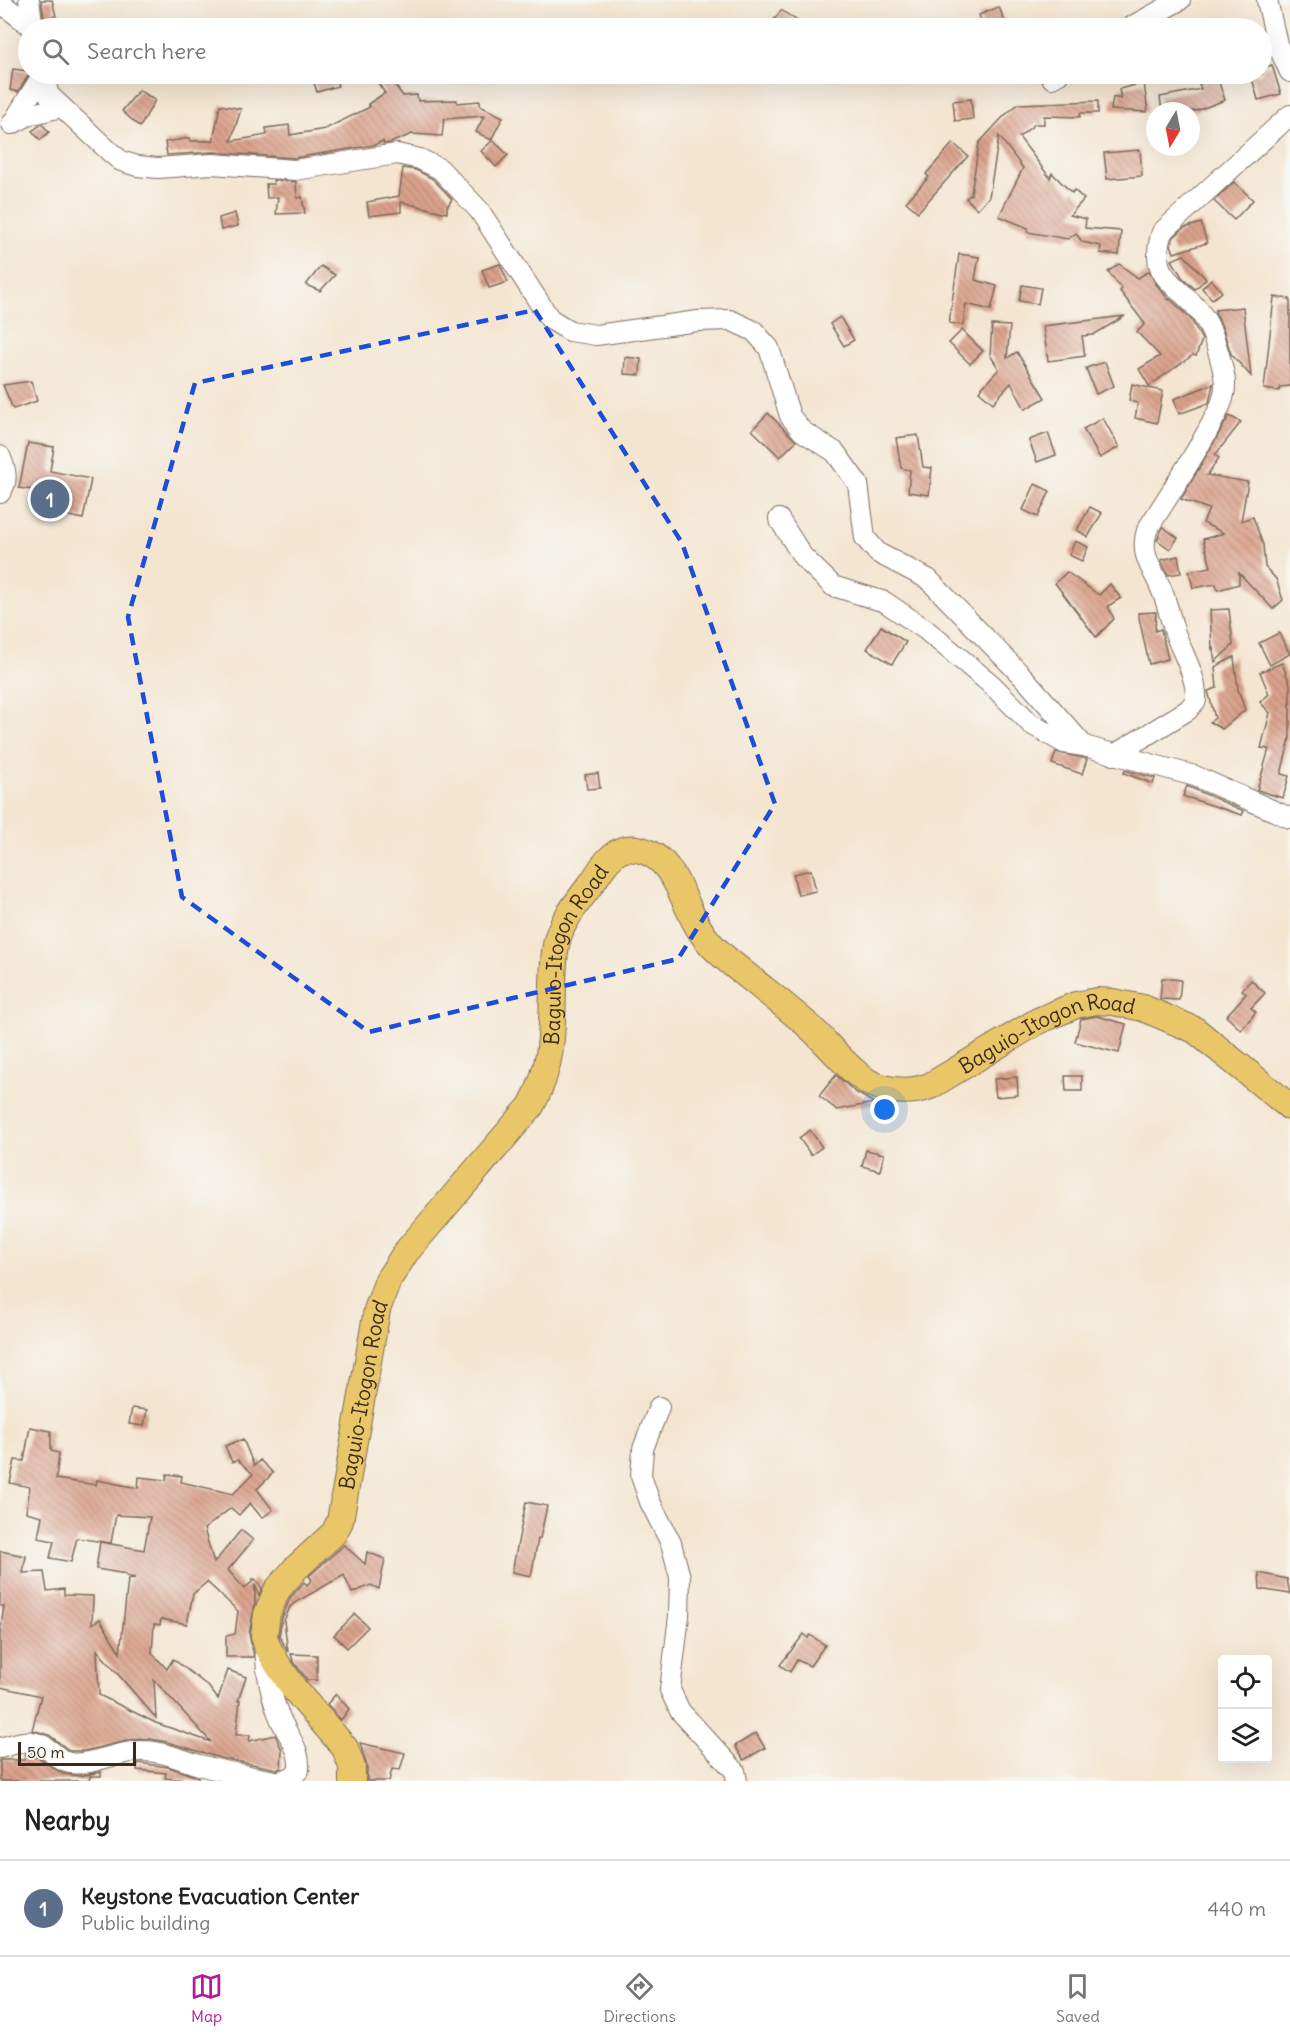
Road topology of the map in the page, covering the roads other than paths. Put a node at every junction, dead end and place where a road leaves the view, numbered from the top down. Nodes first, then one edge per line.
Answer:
1 (29, 0) edge
2 (1180, 0) edge
3 (1267, 0) edge
4 (0, 2) edge
5 (20, 18) edge
6 (32, 18) edge
7 (1147, 18) edge
8 (1271, 18) edge
9 (1272, 22) edge
10 (1290, 72) edge
11 (37, 84) edge
12 (46, 84) edge
13 (61, 107) junction
14 (1290, 115) edge
15 (0, 456) edge
16 (0, 493) edge
17 (779, 519) dead end
18 (1084, 746) junction
19 (1114, 755) junction
20 (1290, 818) edge
21 (1290, 1107) edge
22 (659, 1407) dead end
23 (264, 1636) junction
24 (0, 1748) edge
25 (278, 1781) edge
26 (352, 1781) edge
27 (737, 1781) edge

1 - 6 street
2 - 7 street
3 - 8 street
4 - 5 street
9 - 10 street
11 - 13 street
12 - 13 street
13 - 18 street
14 - 19 street
15 - 16 street
17 - 18 street
18 - 19 street
19 - 20 street
21 - 23 main road, Baguio-Itogon Road
22 - 27 street
23 - 25 street
23 - 26 main road
24 - 25 street

